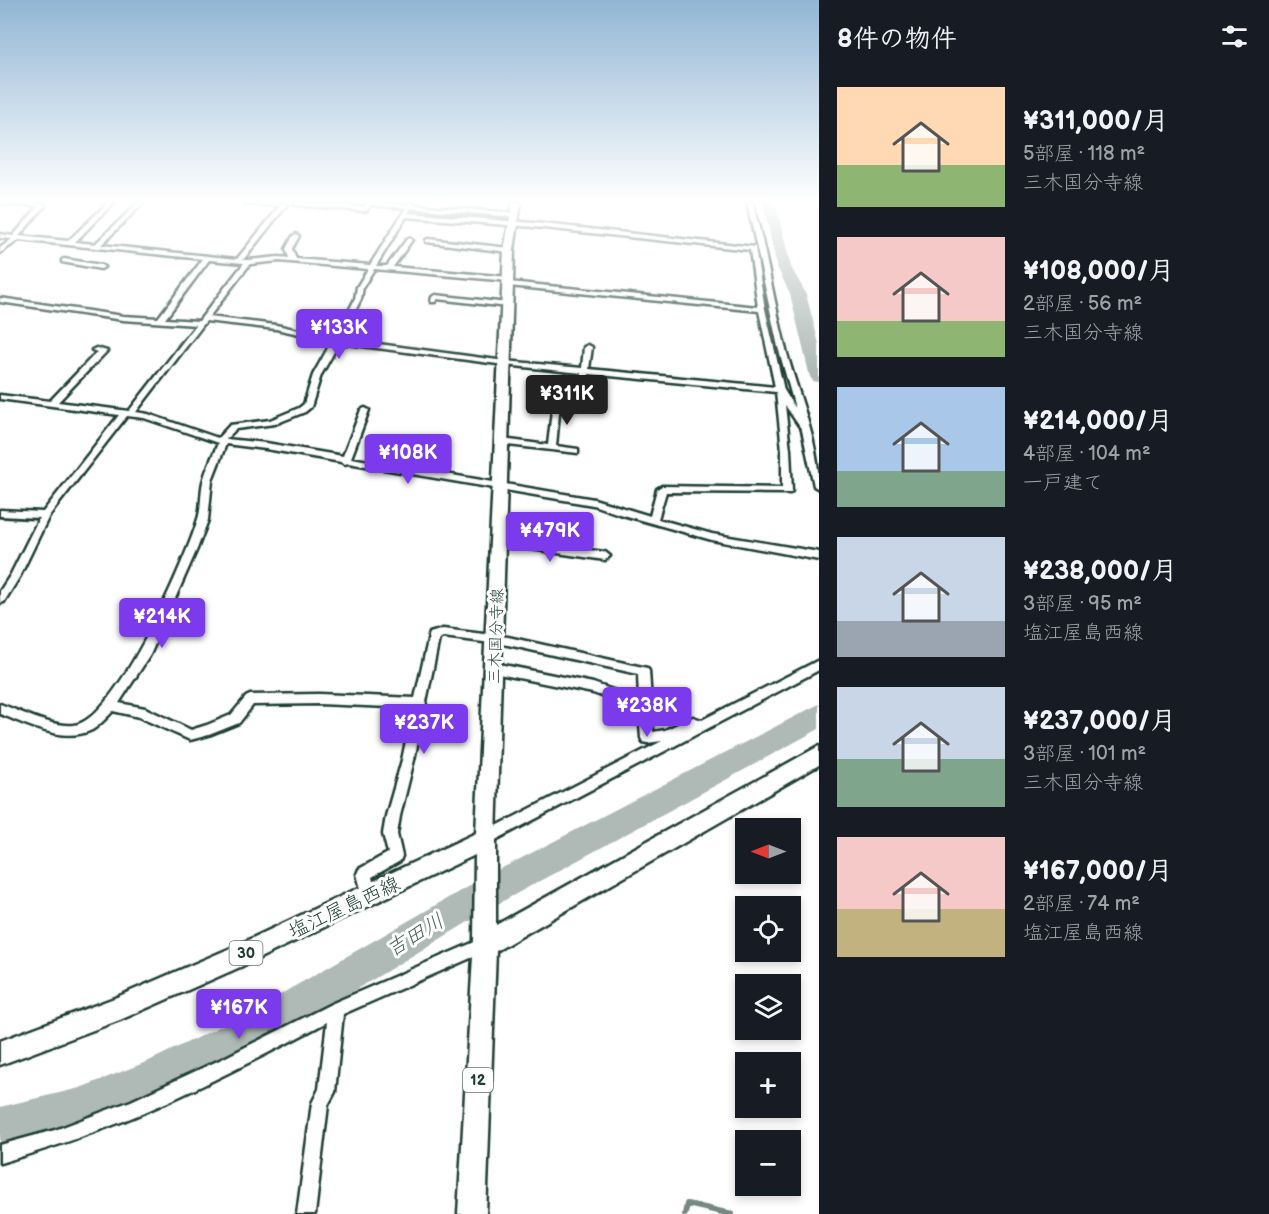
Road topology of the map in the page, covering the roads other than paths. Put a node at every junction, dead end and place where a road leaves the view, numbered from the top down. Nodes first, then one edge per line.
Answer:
1 (203, 259) edge
2 (206, 259) junction
3 (240, 259) edge
4 (379, 259) edge
5 (396, 259) edge
6 (509, 259) edge
7 (755, 259) edge
8 (763, 259) edge
9 (96, 260) dead end
10 (293, 260) joint
11 (64, 261) dead end
12 (238, 261) junction
13 (248, 262) junction
14 (90, 265) junction
15 (101, 267) dead end
16 (374, 267) junction
17 (389, 268) junction
18 (509, 281) junction
19 (0, 300) edge
20 (433, 301) dead end
21 (508, 305) junction
22 (762, 309) junction
23 (160, 320) junction
24 (200, 322) junction
25 (336, 339) junction
26 (588, 347) dead end
27 (96, 350) dead end
28 (505, 363) junction
29 (587, 371) junction
30 (780, 390) junction
31 (583, 392) dead end
32 (0, 397) edge
33 (53, 404) junction
34 (556, 404) dead end
35 (365, 410) dead end
36 (128, 414) junction
37 (806, 430) junction
38 (221, 441) junction
39 (502, 442) junction
40 (552, 447) junction
41 (575, 451) dead end
42 (345, 461) junction
43 (819, 486) edge
44 (501, 487) junction
45 (0, 513) edge
46 (45, 515) junction
47 (653, 521) junction
48 (499, 542) junction
49 (605, 556) dead end
50 (819, 556) edge
51 (0, 598) edge
52 (494, 640) junction
53 (819, 664) edge
54 (494, 668) junction
55 (616, 696) junction
56 (419, 703) junction
57 (111, 706) junction
58 (644, 706) junction
59 (0, 709) edge
60 (615, 713) dead end
61 (702, 726) junction
62 (819, 755) edge
63 (486, 842) junction
64 (369, 895) junction
65 (484, 942) junction
66 (336, 1009) junction
67 (0, 1053) edge
68 (0, 1154) edge
69 (306, 1214) edge
70 (472, 1214) edge

1 - 2 street
2 - 12 street
2 - 23 street
3 - 12 street
4 - 16 street
5 - 17 street
6 - 18 main road, 三木国分寺線 / 12
7 - 22 street
8 - 37 street
9 - 14 street
10 - 13 street
10 - 16 street
11 - 14 street
12 - 13 street
13 - 24 street
14 - 15 street
16 - 17 street
16 - 25 street
17 - 18 street
18 - 21 main road, 三木国分寺線 / 12
18 - 22 street
19 - 23 street
20 - 21 street
21 - 28 main road, 三木国分寺線 / 12
22 - 30 street
23 - 24 street
24 - 25 street
24 - 36 street
25 - 28 street
25 - 38 street
26 - 29 street
27 - 33 street
28 - 29 street
28 - 39 main road, 三木国分寺線 / 12
29 - 30 street
29 - 31 street
30 - 37 street
30 - 47 street
32 - 33 street
33 - 36 street
34 - 40 street
35 - 42 street
36 - 38 street
36 - 46 street
37 - 43 street
38 - 42 street
38 - 57 street
39 - 40 street
39 - 44 main road, 三木国分寺線 / 12
40 - 41 street
42 - 44 street
44 - 47 street
44 - 48 main road, 三木国分寺線 / 12
45 - 46 street
46 - 51 street
47 - 50 street
48 - 49 street
48 - 52 main road, 三木国分寺線 / 12
52 - 54 main road, 三木国分寺線 / 12
52 - 56 street
52 - 58 street
53 - 61 street
54 - 55 street
54 - 63 main road, 三木国分寺線 / 12
55 - 58 street
55 - 60 street
56 - 57 street
56 - 64 street
57 - 59 street
58 - 61 street
61 - 63 street
62 - 65 main road
63 - 64 main road, 塩江屋島西線 / 30
63 - 65 main road, 三木国分寺線 / 12
64 - 67 main road, 塩江屋島西線 / 30
65 - 66 street
65 - 70 main road, 三木国分寺線 / 12
66 - 68 street
66 - 69 street

